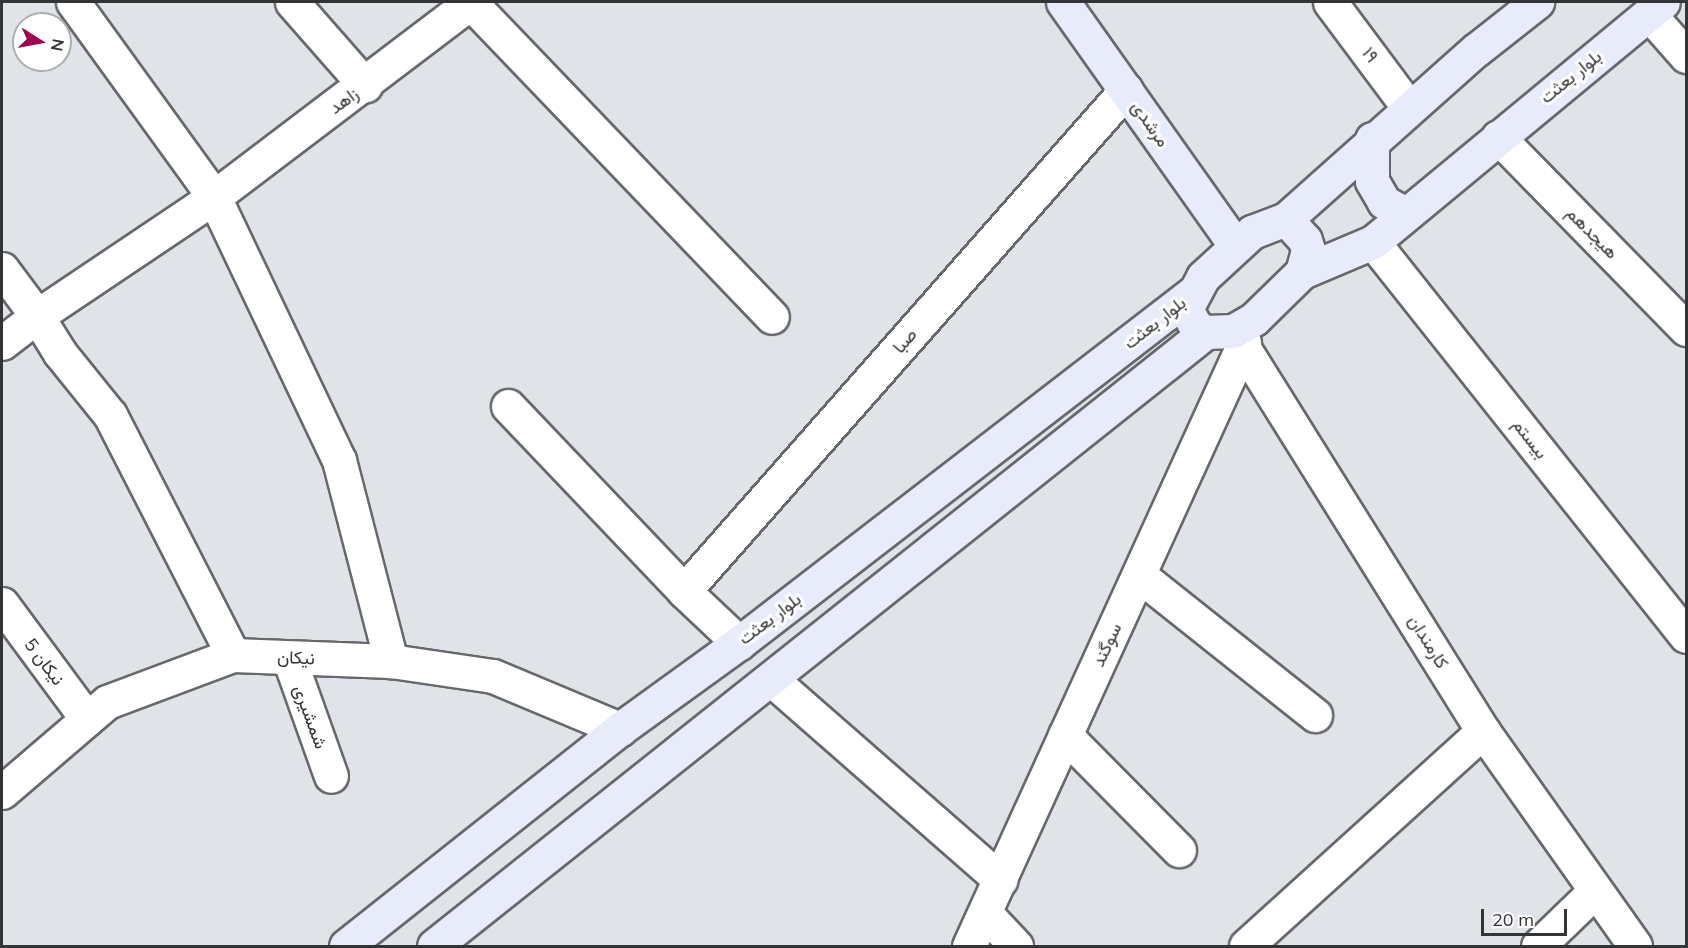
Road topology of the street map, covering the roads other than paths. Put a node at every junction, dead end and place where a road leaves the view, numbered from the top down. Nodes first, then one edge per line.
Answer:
1 (73, 2) edge
2 (292, 2) edge
3 (471, 2) edge
4 (1063, 2) edge
5 (1330, 2) edge
6 (1537, 2) edge
7 (1656, 8) edge
8 (1686, 56) edge
9 (365, 85) junction
10 (1126, 90) junction
11 (1409, 108) junction
12 (1498, 137) junction
13 (1372, 140) junction
14 (214, 197) junction
15 (1406, 214) junction
16 (1286, 219) junction
17 (1373, 242) junction
18 (1236, 246) junction
19 (2, 269) edge
20 (1302, 272) junction
21 (1194, 292) junction
22 (37, 316) junction
23 (772, 317) dead end
24 (1686, 329) edge
25 (1228, 335) junction
26 (2, 343) edge
27 (508, 406) dead end
28 (1139, 575) junction
29 (684, 591) junction
30 (2, 604) edge
31 (1686, 636) edge
32 (738, 643) junction
33 (233, 655) junction
34 (289, 657) junction
35 (391, 661) junction
36 (771, 679) junction
37 (1315, 715) dead end
38 (87, 719) junction
39 (620, 729) junction
40 (1483, 731) junction
41 (1065, 735) junction
42 (332, 776) dead end
43 (2, 792) edge
44 (1179, 850) dead end
45 (1001, 880) junction
46 (1595, 891) junction
47 (986, 914) junction
48 (346, 946) edge
49 (434, 946) edge
50 (969, 946) edge
51 (1016, 946) edge
52 (1246, 946) edge
53 (1538, 946) edge
54 (1635, 946) edge

1 - 14 street
2 - 9 street
3 - 9 street, زاهد
3 - 23 street
4 - 10 main road, مرشدی
5 - 11 street, ۱۹
6 - 11 main road
7 - 8 street
7 - 12 main road, بلوار بعثت
9 - 14 street, زاهد
10 - 18 main road, مرشدی
10 - 29 street, صبا
11 - 13 main road
12 - 15 main road, بلوار بعثت
12 - 24 street, هیجدهم
13 - 15 main road
13 - 16 main road
14 - 22 street, زاهد
14 - 35 street
15 - 17 main road, بلوار بعثت
16 - 18 main road, بلوار بعثت
16 - 20 main road
17 - 20 main road, بلوار بعثت
17 - 31 street, بیستم
18 - 21 main road, بلوار بعثت
19 - 22 street
20 - 25 main road
21 - 25 main road
21 - 32 main road, بلوار بعثت
22 - 26 street, زاهد
22 - 33 street
25 - 28 street, سوگند
25 - 36 main road
25 - 40 street, کارمندان
27 - 29 street
28 - 37 street
28 - 41 street, سوگند
29 - 32 street
30 - 38 street, نیکان 5
32 - 39 main road, بلوار بعثت
33 - 34 street, نیکان
33 - 38 street, نیکان
34 - 35 street, نیکان
34 - 42 street, شمشیری
35 - 39 street, نیکان
36 - 45 street
36 - 49 main road
38 - 43 street, نیکان
39 - 48 main road, بلوار بعثت
40 - 46 street, کارمندان
40 - 52 street
41 - 44 street
41 - 45 street, سوگند
45 - 47 street, سوگند
46 - 53 street
46 - 54 street, کارمندان
47 - 50 street, سوگند
47 - 51 street

